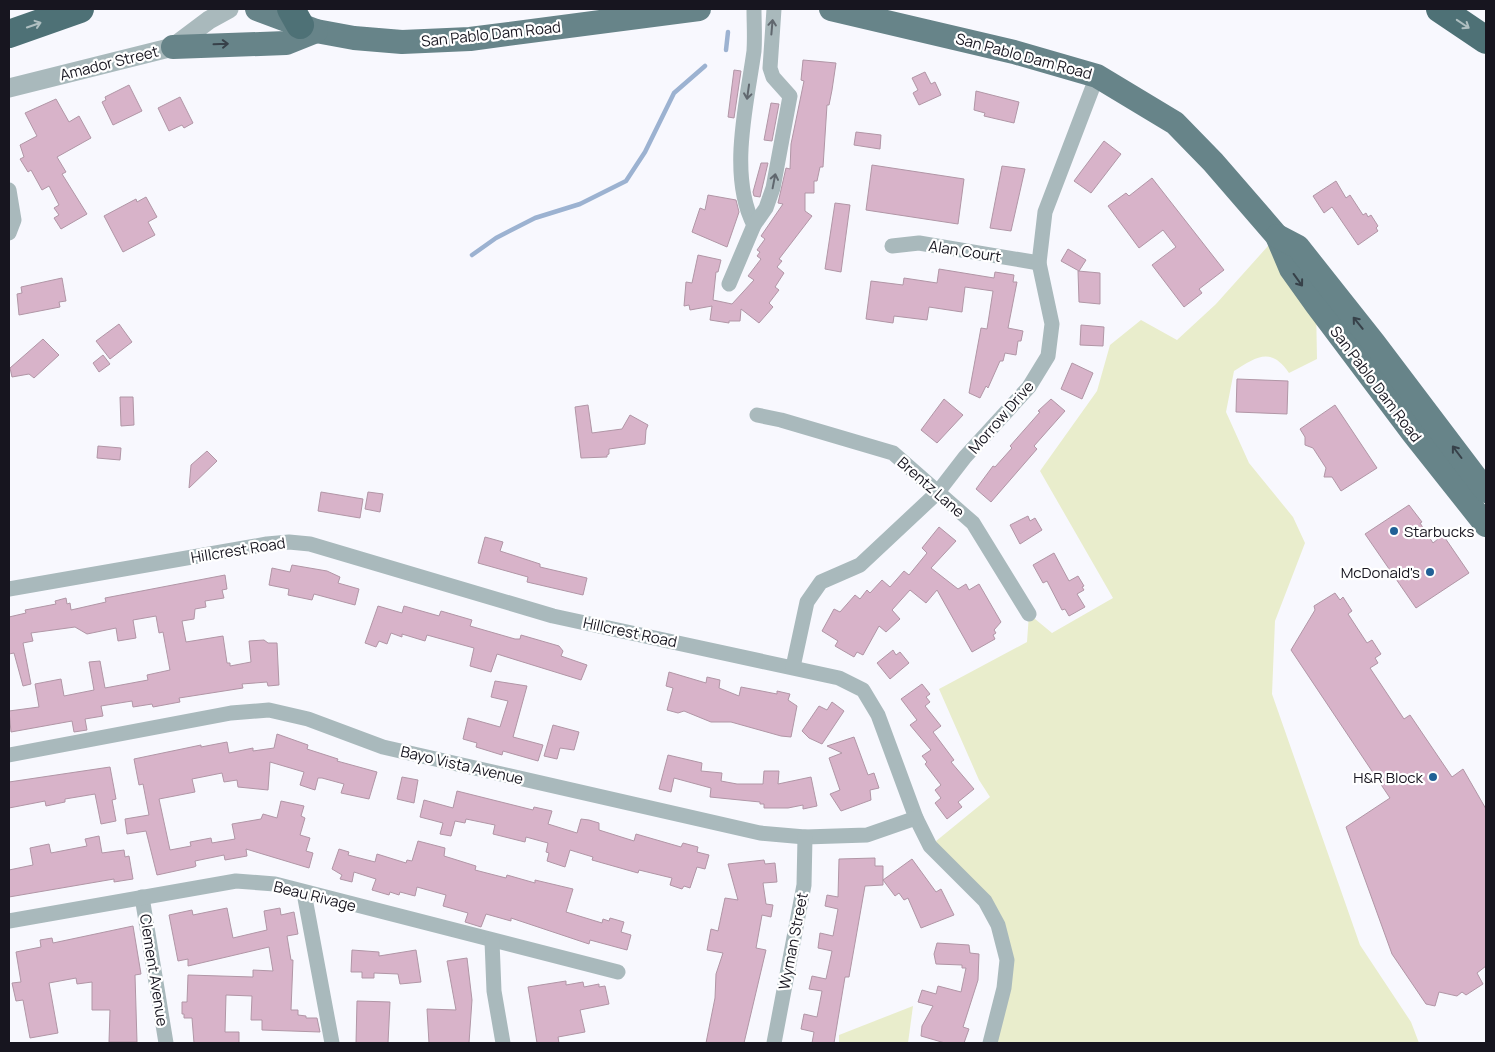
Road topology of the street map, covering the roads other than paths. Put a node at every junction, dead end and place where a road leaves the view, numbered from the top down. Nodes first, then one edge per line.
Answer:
1 (80, 9) edge
2 (229, 9) edge
3 (257, 9) edge
4 (700, 9) edge
5 (754, 9) edge
6 (774, 9) edge
7 (832, 9) edge
8 (1440, 9) edge
9 (302, 22) edge
10 (9, 34) edge
11 (1486, 40) edge
12 (172, 47) junction
13 (1097, 76) junction
14 (9, 88) edge
15 (9, 190) edge
16 (754, 224) junction
17 (9, 233) edge
18 (1277, 236) junction
19 (892, 246) dead end
20 (1038, 262) junction
21 (729, 284) dead end
22 (757, 415) dead end
23 (1486, 491) edge
24 (938, 492) junction
25 (1486, 525) edge
26 (9, 589) edge
27 (1029, 614) dead end
28 (793, 667) junction
29 (9, 755) edge
30 (916, 818) junction
31 (805, 837) junction
32 (304, 892) junction
33 (142, 897) junction
34 (9, 921) edge
35 (492, 941) junction
36 (618, 972) dead end
37 (166, 1043) edge
38 (332, 1043) edge
39 (503, 1043) edge
40 (774, 1043) edge
41 (990, 1043) edge

10 -> 1 highway
2 - 12 street, Amador Street
3 - 9 main road, San Pablo Dam Road
4 - 9 main road, San Pablo Dam Road
5 -> 16 street
16 -> 6 street
7 - 13 main road, San Pablo Dam Road
8 -> 11 highway
12 -> 9 main road
12 - 14 street, Amador Street
13 - 18 main road, San Pablo Dam Road
13 - 20 street, Morrow Drive
15 - 17 street
16 - 21 street
23 -> 18 main road, San Pablo Dam Road
18 -> 25 main road, San Pablo Dam Road
19 - 20 street, Alan Court
20 - 24 street, Morrow Drive
22 - 24 street, Brentz Lane
24 - 27 street, Brentz Lane
24 - 28 street, Morrow Drive
26 - 28 street, Hillcrest Road
28 - 30 street, Hillcrest Road
29 - 31 street, Bayo Vista Avenue
30 - 31 street, Bayo Vista Avenue
30 - 41 street, Hillcrest Road
31 - 40 street, Wyman Street
32 - 33 street, Beau Rivage
32 - 35 street, Beau Rivage
32 - 38 street
33 - 34 street, Beau Rivage
33 - 37 street, Clement Avenue
35 - 36 street, Beau Rivage
35 - 39 street

